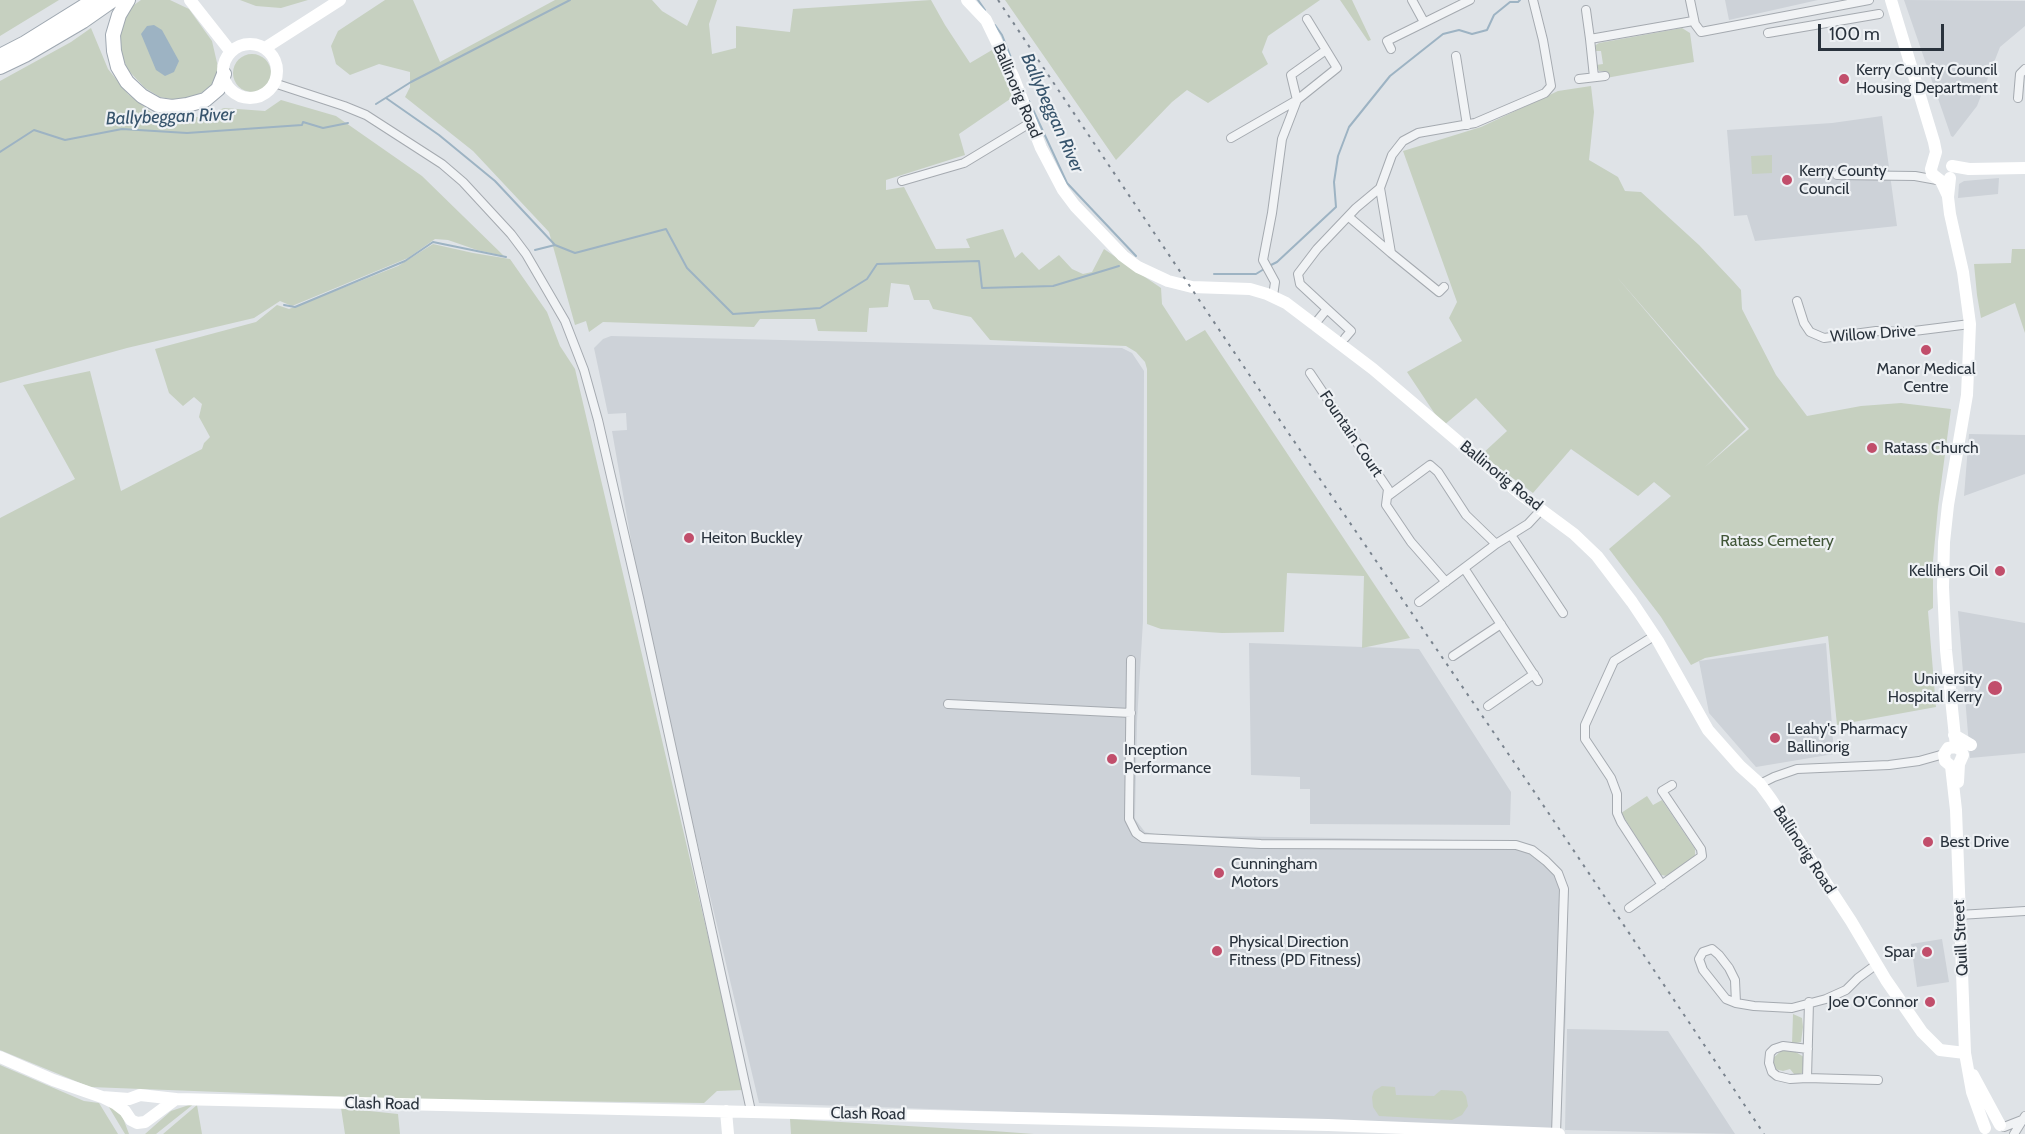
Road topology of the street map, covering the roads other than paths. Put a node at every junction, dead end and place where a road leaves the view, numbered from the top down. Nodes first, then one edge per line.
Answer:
1 (94, 0) edge
2 (113, 0) edge
3 (128, 0) edge
4 (190, 0) edge
5 (340, 0) edge
6 (967, 0) edge
7 (1412, 0) edge
8 (1470, 0) edge
9 (1533, 0) edge
10 (1690, 0) edge
11 (1869, 0) edge
12 (1891, 0) edge
13 (1586, 10) dead end
14 (1806, 11) junction
15 (1879, 14) dead end
16 (1307, 19) dead end
17 (1693, 21) junction
18 (1424, 22) junction
19 (1809, 26) junction
20 (1768, 33) dead end
21 (1590, 39) junction
22 (265, 48) junction
23 (1391, 49) dead end
24 (1326, 50) junction
25 (231, 52) junction
26 (0, 56) edge
27 (1456, 56) dead end
28 (0, 67) edge
29 (224, 74) junction
30 (2023, 75) edge
31 (1605, 76) dead end
32 (1594, 78) junction
33 (1579, 80) dead end
34 (274, 83) junction
35 (2018, 98) dead end
36 (1297, 100) junction
37 (1030, 123) junction
38 (1467, 124) junction
39 (1230, 138) dead end
40 (2025, 168) edge
41 (1943, 171) junction
42 (1837, 175) dead end
43 (1916, 176) junction
44 (902, 181) dead end
45 (1380, 189) junction
46 (1349, 217) junction
47 (1391, 253) junction
48 (1444, 287) dead end
49 (1273, 296) junction
50 (1797, 301) dead end
51 (1327, 309) junction
52 (1970, 324) junction
53 (1314, 325) junction
54 (1345, 338) dead end
55 (1310, 373) dead end
56 (1388, 496) junction
57 (1541, 510) junction
58 (1511, 535) junction
59 (1496, 544) junction
60 (1464, 568) junction
61 (1446, 582) junction
62 (1419, 602) dead end
63 (1563, 613) dead end
64 (1501, 624) junction
65 (1654, 636) junction
66 (1453, 656) dead end
67 (1131, 660) dead end
68 (948, 704) dead end
69 (1488, 705) dead end
70 (1131, 713) junction
71 (1971, 745) dead end
72 (1951, 754) junction
73 (1760, 784) junction
74 (1672, 785) dead end
75 (1662, 885) junction
76 (1629, 908) dead end
77 (2025, 911) edge
78 (1959, 915) junction
79 (1877, 964) junction
80 (1809, 1002) junction
81 (1736, 1003) junction
82 (1808, 1049) junction
83 (0, 1057) edge
84 (1967, 1059) junction
85 (1808, 1078) junction
86 (1878, 1080) dead end
87 (144, 1096) junction
88 (176, 1099) junction
89 (128, 1110) junction
90 (726, 1111) junction
91 (751, 1112) junction
92 (2024, 1118) edge
93 (148, 1119) junction
94 (2007, 1130) edge
95 (1983, 1131) edge
96 (132, 1134) edge
97 (138, 1134) edge
98 (728, 1134) edge
99 (1557, 1134) edge

1 - 26 main road
2 - 28 main road
3 - 29 main road
4 - 25 street
5 - 22 street
6 - 37 street, Ballinorig Road
7 - 18 street
8 - 18 street
9 - 38 street
10 - 17 street
11 - 14 street
12 - 41 street, Quill Street
13 - 21 street
14 - 17 street
14 - 19 street
15 - 19 street
16 - 24 street
17 - 21 street
18 - 23 street
19 - 20 street
21 - 32 street
22 - 25 street
22 - 34 street
24 - 36 street
24 - 36 street
25 - 29 street
27 - 38 street
29 - 34 street
30 - 35 street
31 - 32 street
32 - 33 street
34 - 91 street
36 - 39 street
36 - 49 street
37 - 44 street
37 - 49 street, Ballinorig Road
38 - 45 street
40 - 41 street
41 - 43 street
41 - 43 street
41 - 52 street, Quill Street
42 - 43 street
45 - 46 street
45 - 47 street
46 - 47 street
46 - 51 street
47 - 48 street
49 - 53 street, Ballinorig Road
50 - 52 street, Willow Drive
51 - 53 street
51 - 54 street
52 - 72 street, Quill Street
53 - 57 street, Ballinorig Road
55 - 56 street, Fountain Court
56 - 59 street, Fountain Court
56 - 61 street, Fountain Court
57 - 58 street
57 - 65 street, Ballinorig Road
58 - 59 street
58 - 63 street
59 - 60 street
60 - 61 street
60 - 64 street
61 - 62 street
64 - 66 street
64 - 69 street
65 - 73 street, Ballinorig Road
65 - 75 street
67 - 70 street
68 - 70 street
70 - 99 street
71 - 72 street
72 - 73 street
72 - 78 street, Quill Street
73 - 79 street, Ballinorig Road
74 - 75 street
75 - 76 street
77 - 78 street
78 - 84 street, Quill Street
79 - 80 street
79 - 84 street, Ballinorig Road
80 - 81 street
80 - 82 street
81 - 81 street
82 - 85 street
82 - 85 street
83 - 89 street
84 - 94 street, Quill Street
84 - 95 street, Quill Street
85 - 86 street
87 - 88 street, Clash Road
87 - 89 street
87 - 93 street
88 - 90 street, Clash Road
88 - 93 street
89 - 93 street
89 - 96 street
90 - 91 street, Clash Road
90 - 98 street
91 - 99 street, Clash Road
92 - 94 street
93 - 97 street
94 - 95 street

